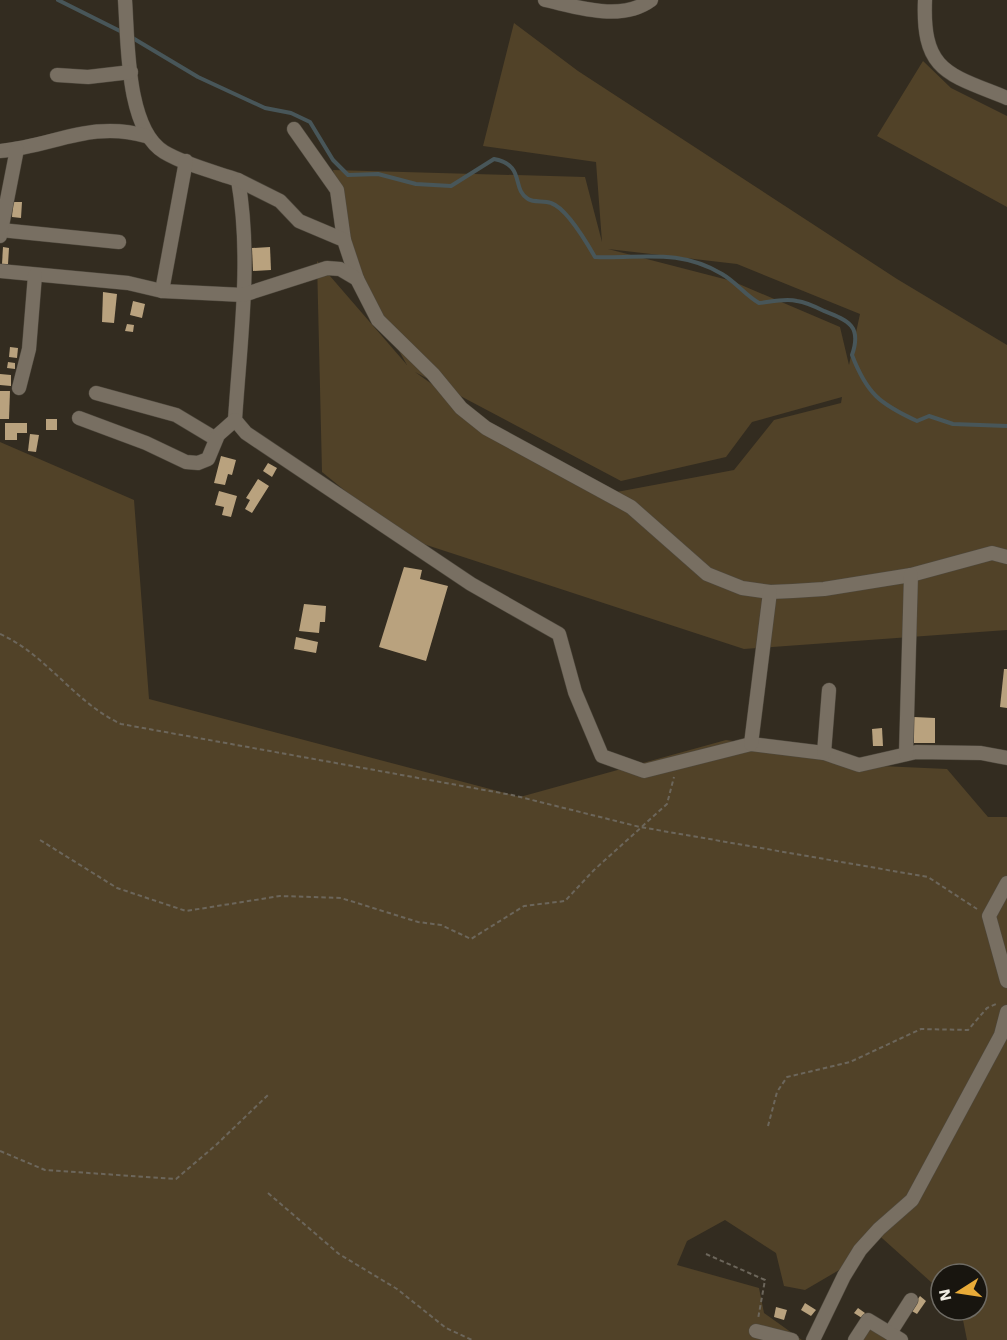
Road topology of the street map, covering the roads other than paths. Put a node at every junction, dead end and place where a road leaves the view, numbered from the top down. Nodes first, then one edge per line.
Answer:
1 (125, 0) edge
2 (545, 0) edge
3 (651, 0) edge
4 (926, 0) edge
5 (131, 72) junction
6 (57, 75) dead end
7 (1007, 98) edge
8 (294, 129) dead end
9 (146, 136) junction
10 (17, 150) junction
11 (0, 151) edge
12 (186, 161) junction
13 (238, 180) junction
14 (1, 233) edge
15 (344, 240) junction
16 (119, 242) dead end
17 (0, 272) edge
18 (35, 275) junction
19 (357, 279) junction
20 (162, 291) junction
21 (243, 295) junction
22 (20, 388) dead end
23 (96, 393) dead end
24 (79, 418) dead end
25 (235, 420) junction
26 (216, 440) junction
27 (1007, 557) edge
28 (911, 575) junction
29 (770, 592) junction
30 (829, 690) dead end
31 (751, 744) junction
32 (824, 753) junction
33 (906, 754) junction
34 (1007, 758) edge
35 (1007, 884) edge
36 (1007, 981) edge
37 (1002, 1008) edge
38 (911, 1300) dead end
39 (756, 1331) road end
40 (896, 1337) edge
41 (792, 1340) edge
42 (813, 1340) edge
43 (855, 1340) edge

1 - 5 street
2 - 3 street
4 - 7 street
5 - 6 street
5 - 9 street
8 - 15 street
9 - 10 street
9 - 12 street
10 - 11 street
10 - 14 street
12 - 13 street
12 - 20 street
13 - 15 street
13 - 21 street
14 - 16 street
15 - 19 street
17 - 18 street
18 - 20 street
18 - 22 street
19 - 21 street
19 - 29 street
20 - 21 street
21 - 25 street
23 - 26 street
24 - 26 street
25 - 26 street
25 - 31 street
27 - 28 street
28 - 29 street
28 - 33 street
29 - 31 street
30 - 32 street
31 - 32 street
32 - 33 street
33 - 34 street
35 - 36 street
37 - 42 street
38 - 40 street
39 - 41 street
40 - 43 street

